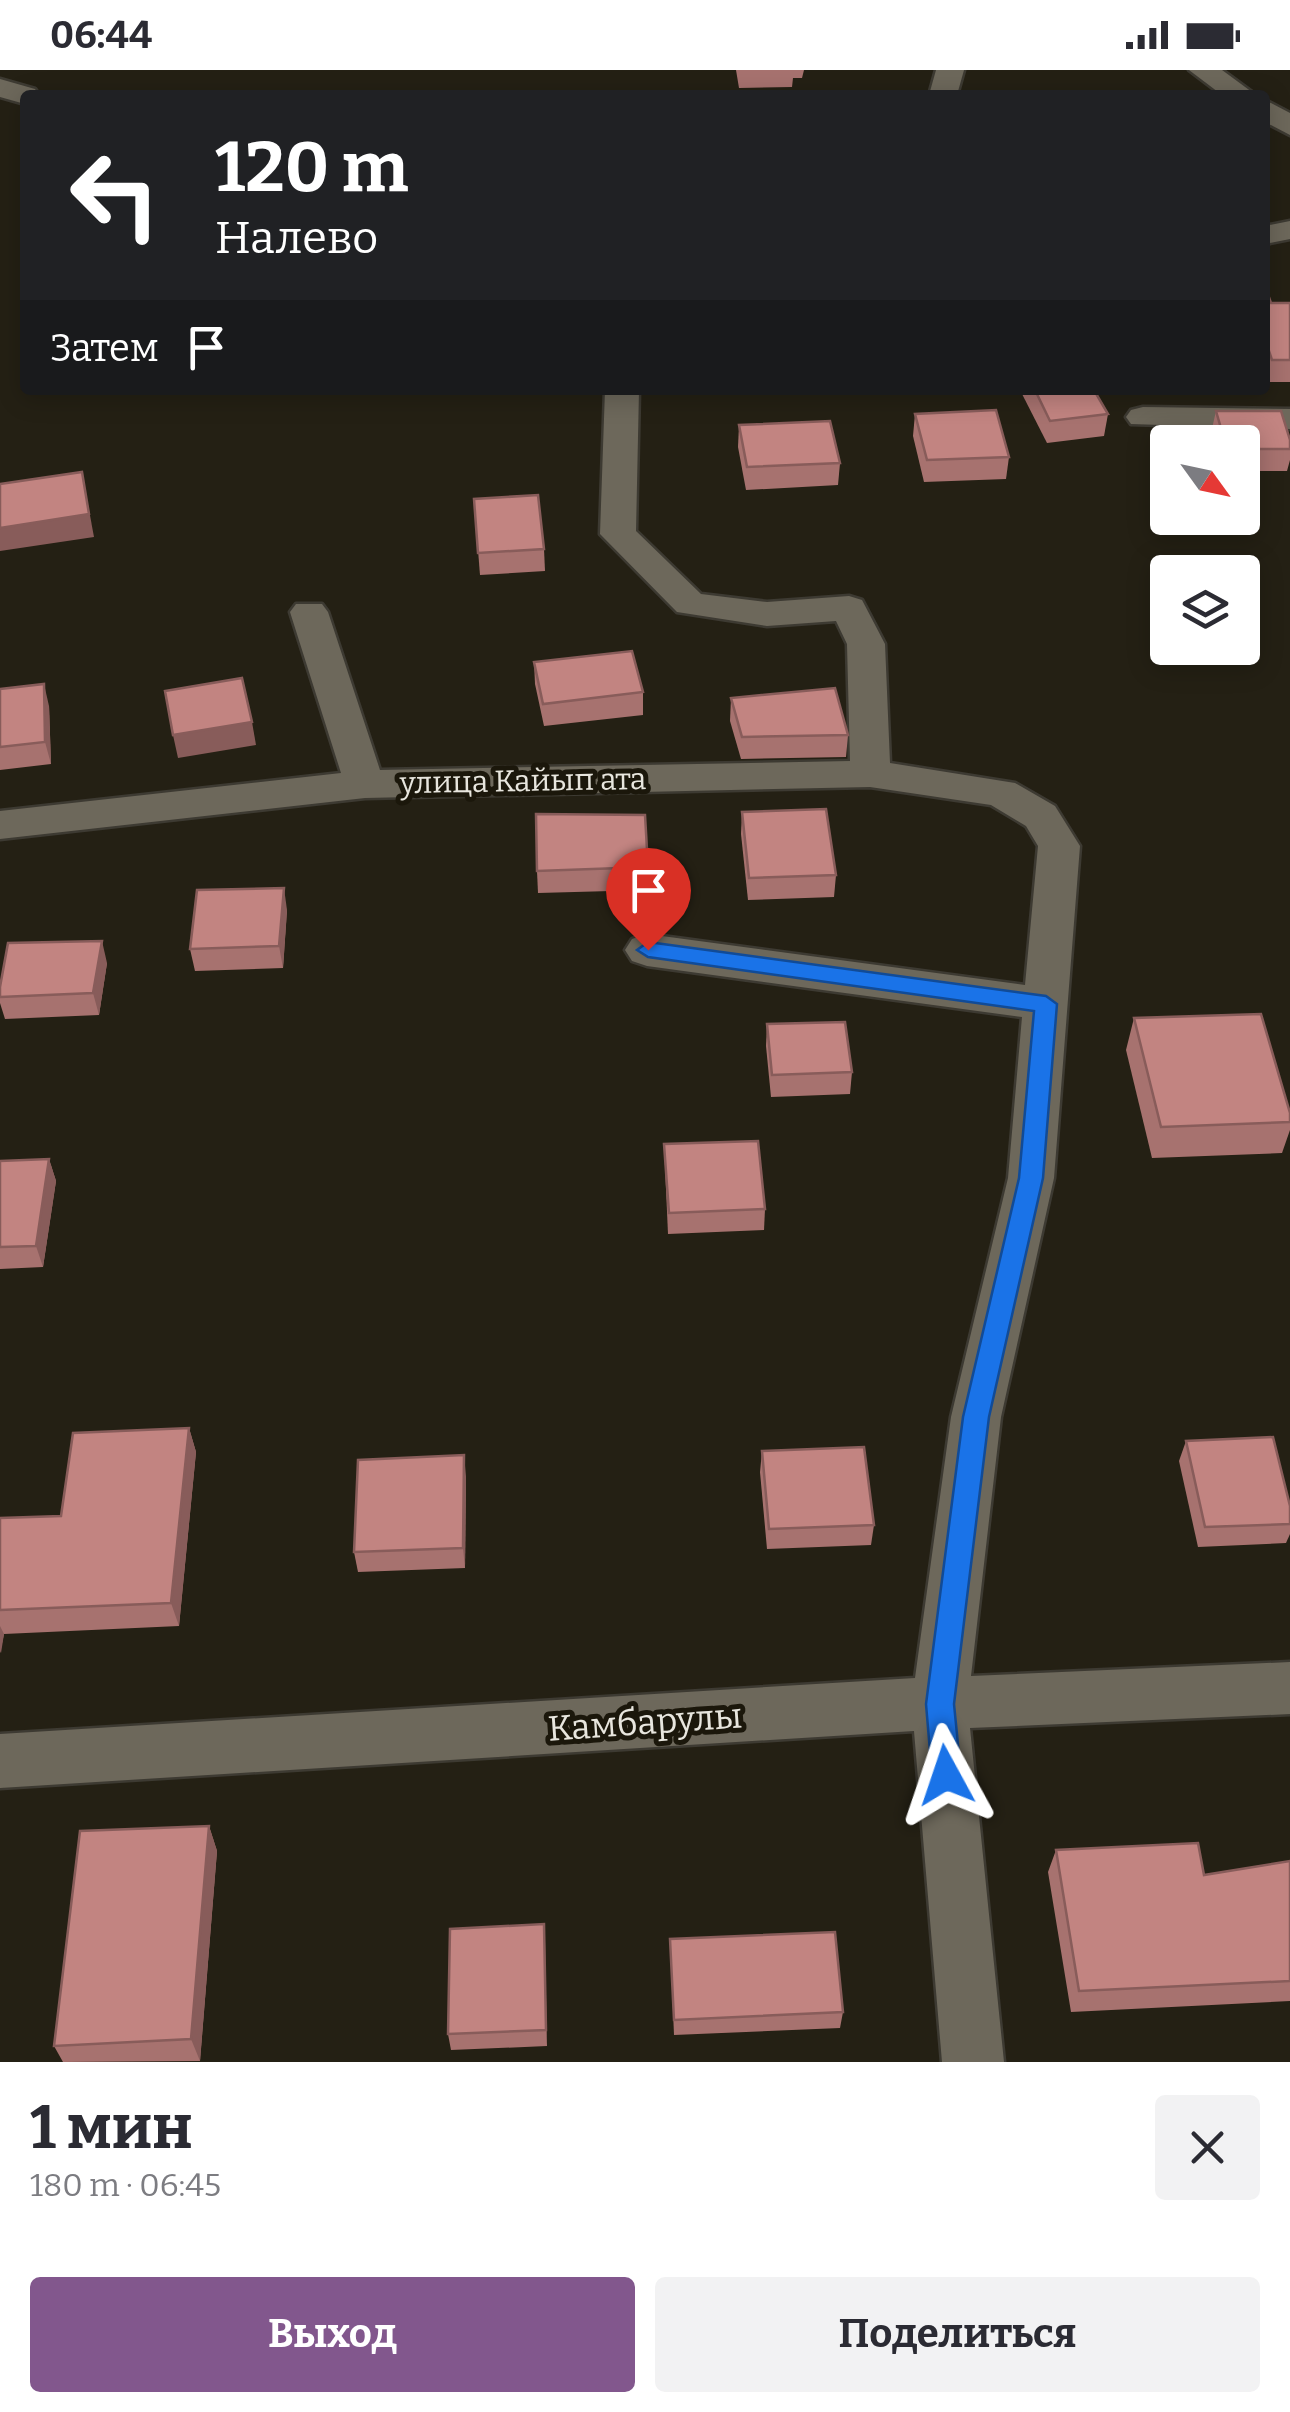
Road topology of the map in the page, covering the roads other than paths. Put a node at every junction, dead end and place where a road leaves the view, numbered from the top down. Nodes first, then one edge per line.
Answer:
1 (1204, 70) edge
2 (1234, 90) edge
3 (622, 395) edge
4 (1143, 417) dead end
5 (1290, 419) edge
6 (309, 612) dead end
7 (870, 774) junction
8 (365, 784) junction
9 (0, 825) edge
10 (648, 950) dead end
11 (1046, 1004) junction
12 (1290, 1688) edge
13 (940, 1704) junction
14 (0, 1761) edge
15 (973, 2062) edge

1 - 2 street
3 - 7 street
4 - 5 street
6 - 8 street
7 - 8 street, улица Кайып ата
7 - 11 street, улица Кайып ата
8 - 9 street, улица Кайып ата
10 - 11 street
11 - 13 street
12 - 13 street, Камбарулы
13 - 14 street, Камбарулы
13 - 15 street

